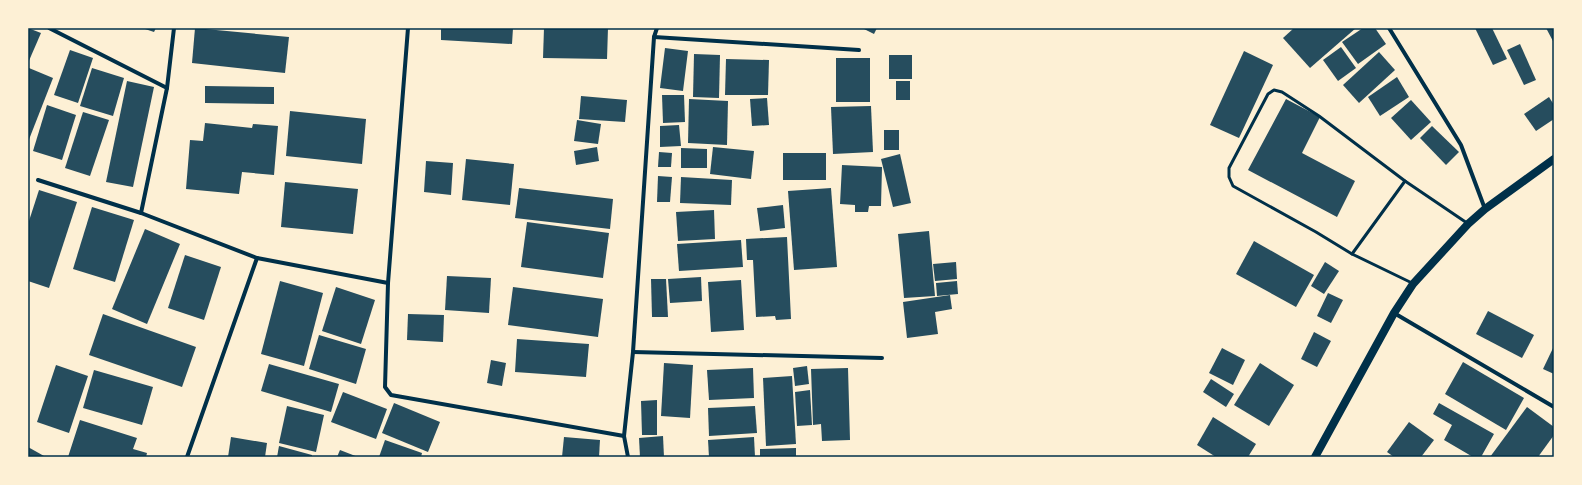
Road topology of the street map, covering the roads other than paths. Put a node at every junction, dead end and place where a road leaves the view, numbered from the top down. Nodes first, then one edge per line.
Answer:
1 (49, 28) edge
2 (174, 28) edge
3 (408, 28) edge
4 (657, 28) edge
5 (1389, 28) edge
6 (654, 37) junction
7 (859, 50) dead end
8 (167, 88) junction
9 (1554, 158) edge
10 (38, 180) dead end
11 (1405, 181) junction
12 (1485, 209) junction
13 (141, 214) junction
14 (1468, 224) junction
15 (1352, 254) junction
16 (257, 258) junction
17 (388, 283) junction
18 (1413, 284) junction
19 (1394, 313) junction
20 (633, 352) junction
21 (882, 358) dead end
22 (1554, 407) edge
23 (624, 436) junction
24 (187, 457) edge
25 (628, 457) edge
26 (1315, 457) edge

1 - 8 street
2 - 8 street
3 - 17 street
4 - 6 street
5 - 12 street
6 - 7 street
6 - 20 street
8 - 13 street
9 - 12 main road
10 - 13 street
11 - 14 lane
11 - 15 lane
11 - 15 lane
12 - 14 main road
13 - 16 street
14 - 18 main road
15 - 18 lane
16 - 17 street
16 - 24 street
17 - 23 street
18 - 19 main road
19 - 22 street
19 - 26 main road
20 - 21 street
20 - 23 street
23 - 25 street

